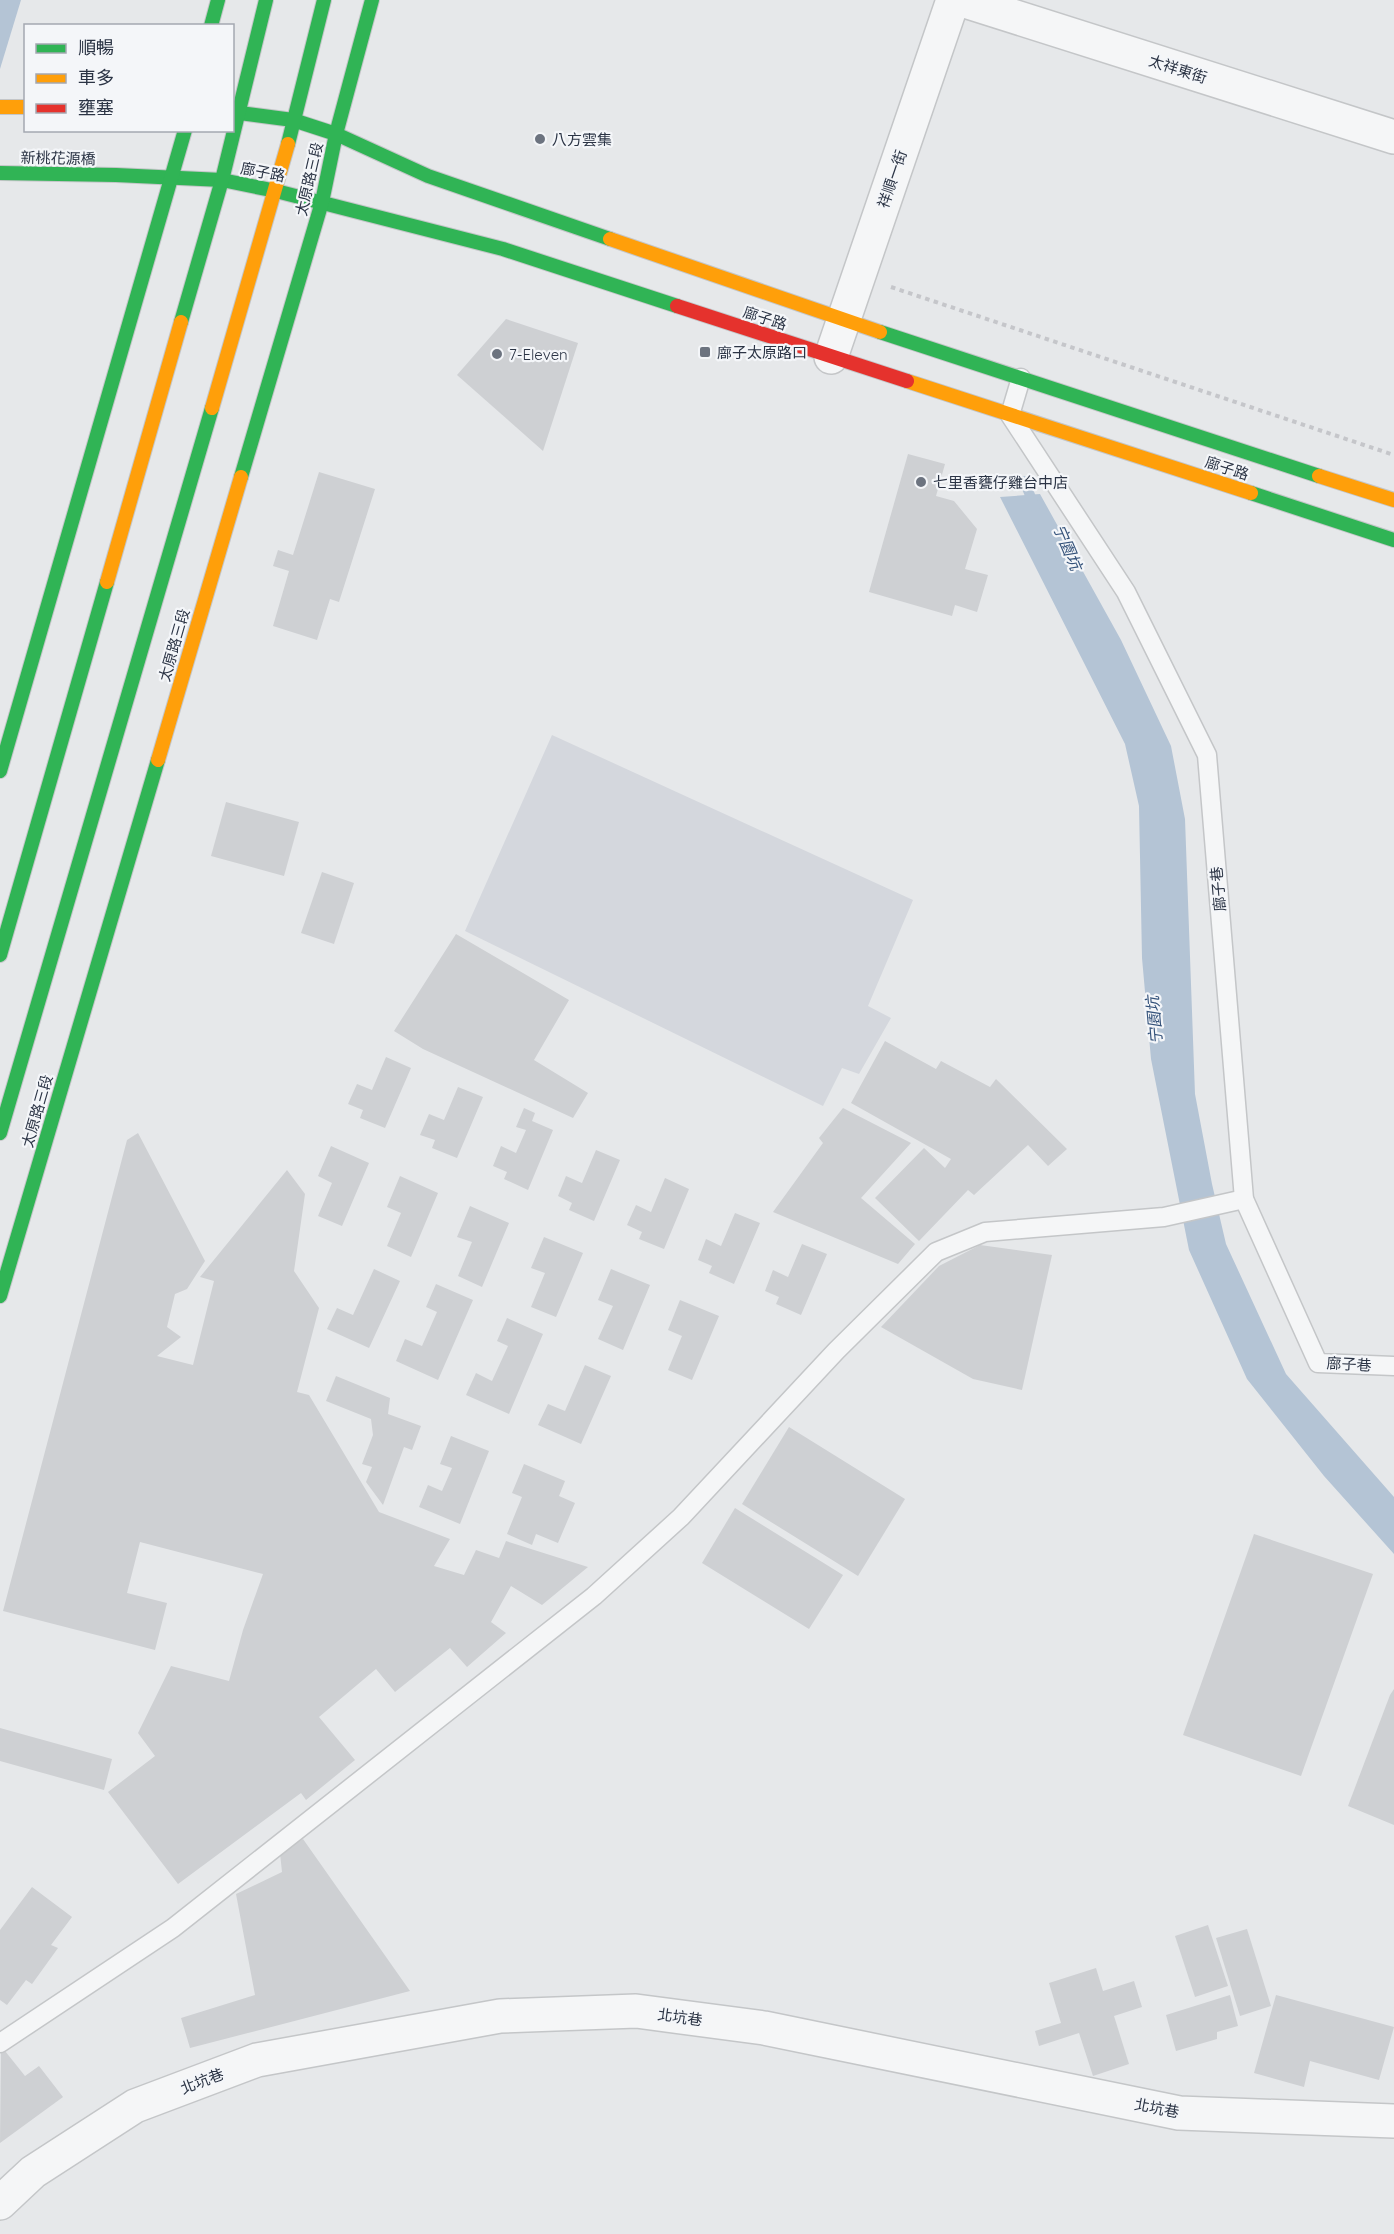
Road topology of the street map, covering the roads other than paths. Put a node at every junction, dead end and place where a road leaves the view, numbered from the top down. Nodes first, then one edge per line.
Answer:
1 (218, 0) edge
2 (266, 0) edge
3 (324, 0) edge
4 (372, 0) edge
5 (953, 0) edge
6 (962, 0) edge
7 (212, 24) edge
8 (0, 107) edge
9 (24, 107) edge
10 (235, 112) edge
11 (293, 120) junction
12 (184, 132) edge
13 (231, 132) edge
14 (336, 134) junction
15 (1394, 137) edge
16 (0, 173) edge
17 (116, 175) joint
18 (172, 177) junction
19 (222, 180) junction
20 (276, 191) junction
21 (322, 202) junction
22 (842, 320) junction
23 (831, 357) junction
24 (1021, 378) junction
25 (1010, 416) junction
26 (1394, 500) edge
27 (1394, 540) edge
28 (0, 771) edge
29 (0, 955) edge
30 (0, 1133) edge
31 (1244, 1199) junction
32 (0, 1296) edge
33 (1394, 1366) edge
34 (0, 2043) edge
35 (1394, 2121) edge
36 (0, 2203) edge

1 - 7 main road
2 - 10 main road
3 - 11 main road, 太原路三段
4 - 14 main road, 太原路三段
5 - 22 street, 祥順一街
6 - 15 street, 太祥東街
8 - 9 main road
10 - 11 main road, 廍子路
11 - 14 main road, 廍子路
11 - 20 main road, 太原路三段
12 - 18 main road
13 - 19 main road
14 - 21 main road, 太原路三段
14 - 22 main road, 廍子路
16 - 17 main road, 新桃花源橋
17 - 18 main road, 廍子路
18 - 19 main road, 廍子路
18 - 28 main road
19 - 20 main road, 廍子路
19 - 29 main road
20 - 21 main road, 廍子路
20 - 30 main road, 太原路三段
21 - 23 main road, 廍子路
21 - 32 main road, 太原路三段
22 - 23 street, 祥順一街
22 - 24 main road, 廍子路
23 - 25 main road, 廍子路
24 - 25 lane
24 - 26 main road, 廍子路
25 - 27 main road, 廍子路
25 - 31 lane, 廍子巷
31 - 33 lane, 廍子巷
31 - 34 lane
35 - 36 street, 北坑巷

